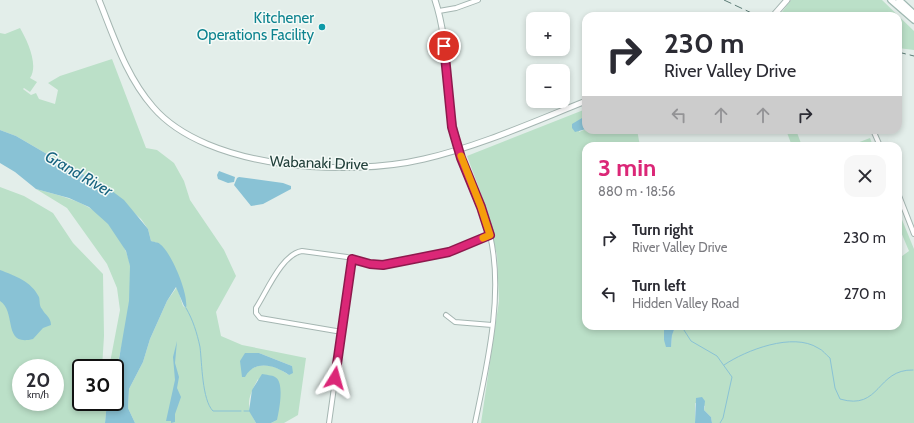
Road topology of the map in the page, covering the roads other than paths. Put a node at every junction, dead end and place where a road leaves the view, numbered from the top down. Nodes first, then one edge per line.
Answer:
1 (99, 0) edge
2 (435, 0) edge
3 (440, 0) edge
4 (478, 0) edge
5 (787, 0) edge
6 (891, 0) edge
7 (899, 0) edge
8 (439, 11) junction
9 (776, 12) edge
10 (914, 14) edge
11 (914, 20) edge
12 (582, 102) edge
13 (458, 149) junction
14 (902, 203) edge
15 (914, 234) edge
16 (490, 235) junction
17 (352, 259) junction
18 (446, 315) dead end
19 (492, 325) junction
20 (342, 332) junction
21 (329, 423) edge
22 (475, 423) edge

1 - 13 street, Wabanaki Drive
2 - 8 street
3 - 8 street
4 - 8 street
5 - 9 street
6 - 11 main road
7 - 10 main road
8 - 13 street
12 - 13 street, Wabanaki Drive
13 - 16 street
14 - 15 street
16 - 17 street
16 - 19 street
17 - 20 street
17 - 20 street
18 - 19 street
19 - 22 street
20 - 21 street

